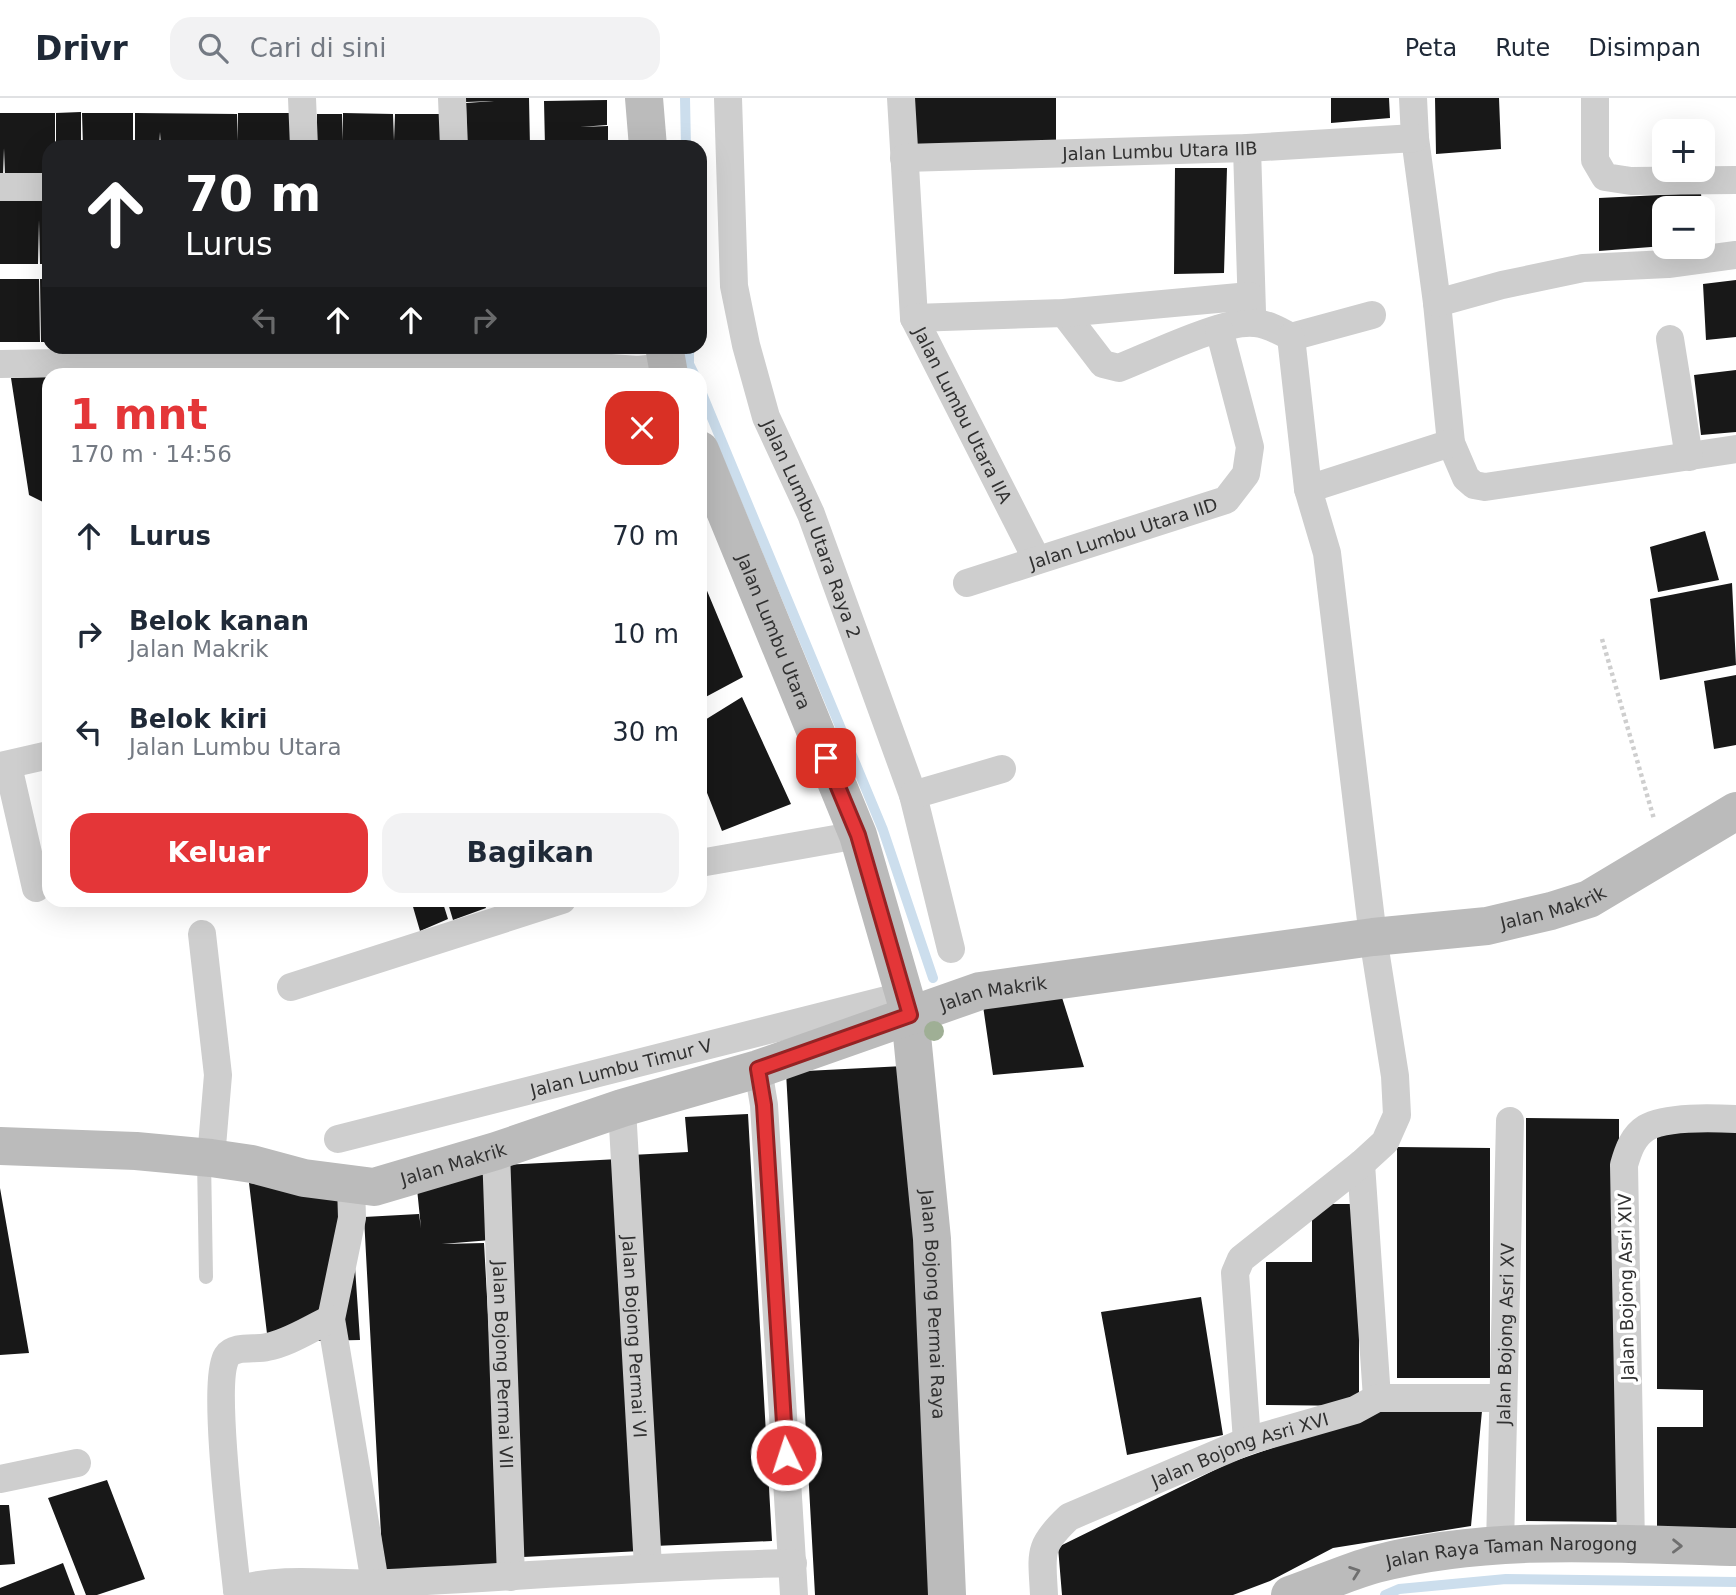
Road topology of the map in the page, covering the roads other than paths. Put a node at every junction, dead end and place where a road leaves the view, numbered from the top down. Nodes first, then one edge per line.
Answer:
1 (302, 98) edge
2 (452, 98) edge
3 (644, 98) edge
4 (728, 98) edge
5 (901, 98) edge
6 (1413, 98) edge
7 (1595, 98) edge
8 (1415, 138) junction
9 (304, 140) edge
10 (454, 140) edge
11 (647, 140) edge
12 (1247, 148) junction
13 (904, 158) junction
14 (1736, 180) edge
15 (0, 187) edge
16 (42, 187) edge
17 (1736, 255) edge
18 (1437, 303) junction
19 (1252, 309) junction
20 (1064, 313) junction
21 (1372, 316) dead end
22 (914, 318) junction
23 (1219, 329) junction
24 (1291, 337) junction
25 (1670, 339) dead end
26 (462, 359) edge
27 (667, 363) edge
28 (0, 364) edge
29 (606, 368) edge
30 (646, 368) edge
31 (1451, 443) junction
32 (1736, 449) edge
33 (1689, 457) junction
34 (707, 467) edge
35 (1308, 488) junction
36 (1037, 560) junction
37 (967, 583) dead end
38 (42, 757) edge
39 (4, 766) edge
40 (1002, 769) dead end
41 (914, 795) junction
42 (1736, 811) edge
43 (858, 835) junction
44 (707, 862) edge
45 (36, 888) dead end
46 (506, 908) edge
47 (202, 934) dead end
48 (1373, 937) junction
49 (951, 949) dead end
50 (291, 988) dead end
51 (908, 1005) junction
52 (761, 1087) junction
53 (622, 1108) junction
54 (1736, 1119) edge
55 (1510, 1121) dead end
56 (338, 1139) dead end
57 (0, 1146) edge
58 (496, 1152) junction
59 (207, 1158) junction
60 (1361, 1164) junction
61 (351, 1185) junction
62 (206, 1277) dead end
63 (331, 1319) junction
64 (1377, 1398) junction
65 (1503, 1398) junction
66 (1247, 1441) junction
67 (77, 1463) dead end
68 (0, 1479) edge
69 (1631, 1545) junction
70 (1500, 1546) junction
71 (1736, 1547) edge
72 (793, 1563) junction
73 (648, 1567) junction
74 (511, 1577) junction
75 (377, 1589) edge
76 (234, 1592) edge
77 (794, 1595) edge
78 (947, 1595) edge
79 (1044, 1595) edge
80 (1290, 1595) edge

1 - 9 street
2 - 10 street
3 - 11 street
4 - 41 street, Jalan Lumbu Utara Raya 2
5 - 13 street, Jalan Lumbu Utara IIA
6 - 8 street
7 - 14 street
8 - 12 street, Jalan Lumbu Utara IIB
8 - 18 street
12 - 13 street, Jalan Lumbu Utara IIB
12 - 19 street
13 - 22 street, Jalan Lumbu Utara IIA
15 - 16 street
17 - 18 street
18 - 31 street
19 - 20 street
19 - 23 street
19 - 24 street
20 - 22 street
20 - 23 street
21 - 24 street
22 - 36 street, Jalan Lumbu Utara IIA
23 - 36 street, Jalan Lumbu Utara IID
24 - 35 street
25 - 33 street
26 - 28 street
26 - 29 street
27 - 30 street
31 - 33 street
31 - 35 street
32 - 33 street
34 - 43 street, Jalan Lumbu Utara
35 - 48 street
36 - 37 street, Jalan Lumbu Utara IID
38 - 39 street
39 - 45 street
40 - 41 street
41 - 49 street, Jalan Lumbu Utara Raya 2
42 - 48 street, Jalan Makrik
43 - 44 street
43 - 51 street, Jalan Lumbu Utara
46 - 50 street
47 - 59 street
48 - 51 street, Jalan Makrik
48 - 60 street
51 - 52 street, Jalan Makrik
51 - 56 street, Jalan Lumbu Timur V
51 - 78 street, Jalan Bojong Permai Raya
52 - 53 street, Jalan Makrik
52 - 72 street
53 - 58 street, Jalan Makrik
53 - 73 street, Jalan Bojong Permai VI
54 - 69 street, Jalan Bojong Asri XIV
55 - 65 street, Jalan Bojong Asri XV
57 - 59 street, Jalan Makrik
58 - 61 street, Jalan Makrik
58 - 74 street, Jalan Bojong Permai VII
59 - 61 street, Jalan Makrik
59 - 62 lane
60 - 64 street
60 - 66 street
61 - 63 street
63 - 75 street
63 - 76 street
64 - 65 street, Jalan Bojong Asri XVI
64 - 66 street, Jalan Bojong Asri XVI
65 - 70 street, Jalan Bojong Asri XV
66 - 79 street, Jalan Bojong Asri XVI
67 - 68 street
69 - 70 street, Jalan Raya Taman Narogong
69 -> 71 street, Jalan Raya Taman Narogong
80 -> 70 street, Jalan Raya Taman Narogong
72 - 73 street
72 - 77 street
73 - 74 street
74 - 75 street
75 - 76 street

